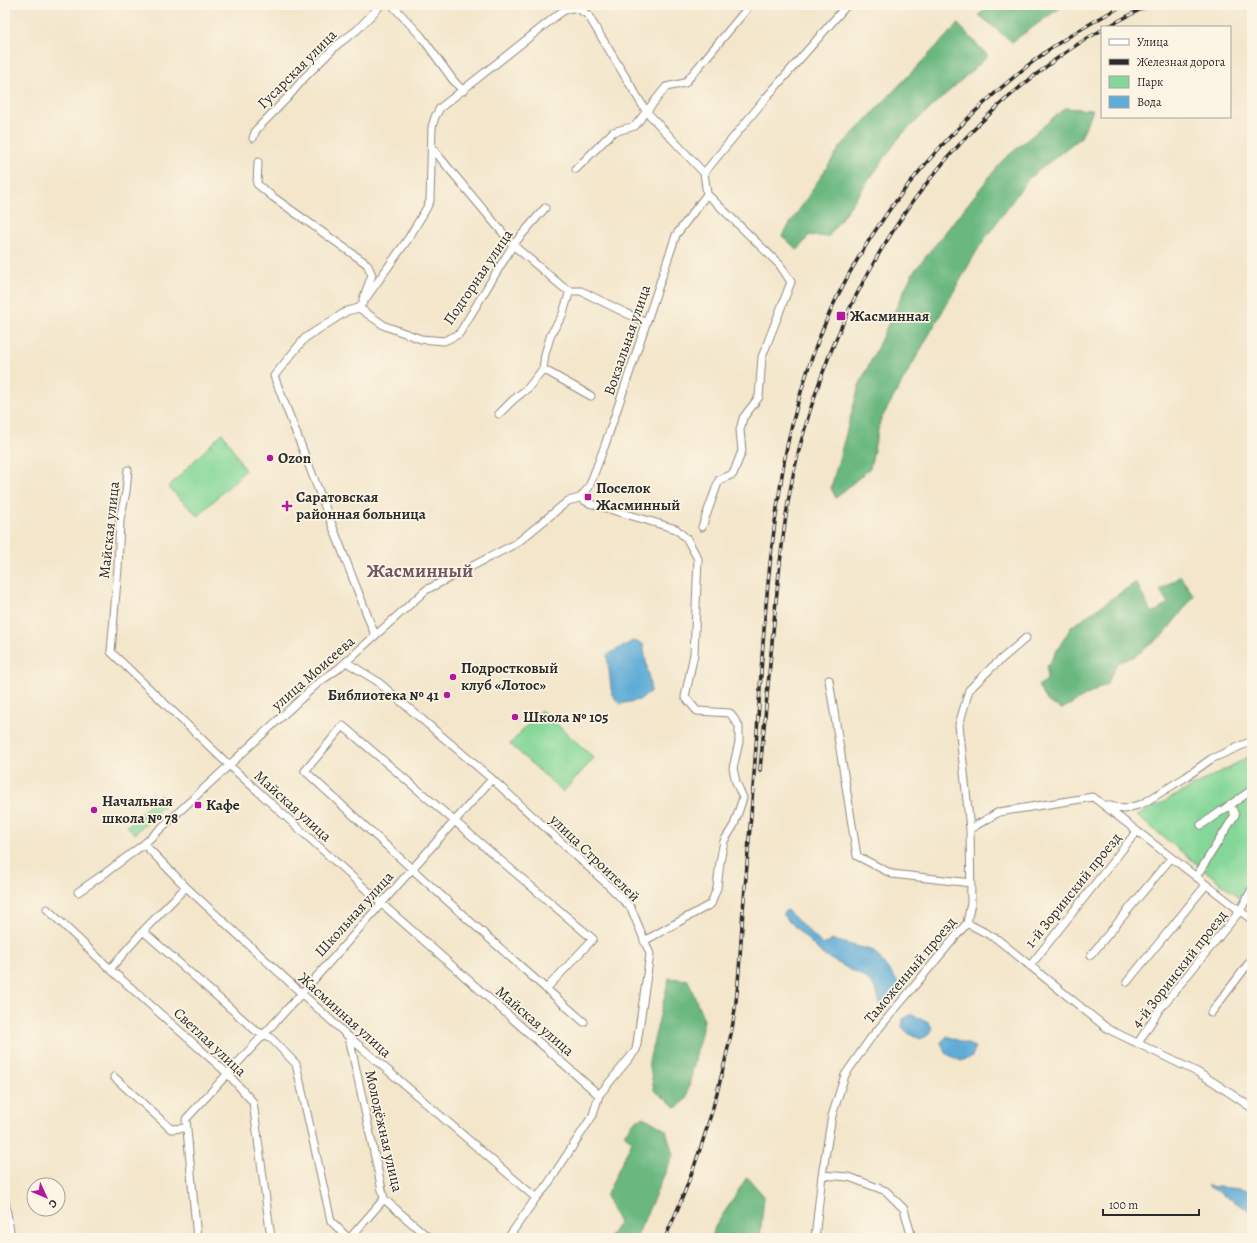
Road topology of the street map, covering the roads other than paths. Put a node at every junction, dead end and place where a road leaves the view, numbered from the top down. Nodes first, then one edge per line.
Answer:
1 (381, 5) edge
2 (392, 5) edge
3 (747, 5) edge
4 (847, 5) edge
5 (463, 91) junction
6 (646, 111) junction
7 (253, 138) dead end
8 (432, 147) junction
9 (258, 162) dead end
10 (576, 169) dead end
11 (704, 173) junction
12 (706, 194) junction
13 (545, 208) dead end
14 (513, 245) junction
15 (570, 291) junction
16 (359, 308) junction
17 (646, 323) junction
18 (543, 369) junction
19 (591, 396) dead end
20 (500, 414) dead end
21 (128, 470) dead end
22 (580, 498) junction
23 (702, 527) dead end
24 (375, 635) junction
25 (1026, 638) dead end
26 (346, 662) junction
27 (829, 680) dead end
28 (1252, 741) edge
29 (230, 766) junction
30 (492, 779) junction
31 (1252, 790) edge
32 (1230, 804) junction
33 (1103, 805) junction
34 (455, 820) junction
35 (1201, 825) dead end
36 (970, 829) junction
37 (1137, 831) junction
38 (144, 844) junction
39 (1171, 858) junction
40 (412, 869) junction
41 (1196, 877) junction
42 (971, 883) junction
43 (1206, 885) junction
44 (186, 887) junction
45 (1252, 889) edge
46 (78, 892) dead end
47 (381, 903) junction
48 (47, 909) dead end
49 (1240, 911) junction
50 (1252, 920) edge
51 (966, 922) junction
52 (143, 932) junction
53 (644, 941) junction
54 (1091, 955) dead end
55 (1252, 959) edge
56 (1030, 966) junction
57 (110, 968) junction
58 (1127, 982) dead end
59 (546, 989) junction
60 (302, 993) junction
61 (1211, 1014) dead end
62 (584, 1022) dead end
63 (264, 1034) junction
64 (349, 1037) junction
65 (1138, 1043) junction
66 (227, 1073) junction
67 (114, 1077) dead end
68 (599, 1095) junction
69 (1252, 1108) edge
70 (186, 1128) junction
71 (822, 1175) junction
72 (536, 1198) junction
73 (384, 1199) junction
74 (5, 1201) edge
75 (11, 1238) edge
76 (197, 1238) edge
77 (271, 1238) edge
78 (349, 1238) edge
79 (429, 1238) edge
80 (508, 1238) edge
81 (815, 1238) edge
82 (912, 1238) edge

1 - 7 street, Гусарская улица
2 - 5 street
3 - 6 street
4 - 11 street
5 - 6 street
5 - 8 street
6 - 10 street
6 - 11 street
8 - 14 street
8 - 16 street
9 - 16 street
11 - 12 street
12 - 17 street, Вокзальная улица
12 - 23 street
13 - 14 street, Подгорная улица
14 - 15 street
14 - 16 street, Подгорная улица
15 - 17 street
15 - 18 street
16 - 24 street
17 - 22 street, Вокзальная улица
18 - 19 street
18 - 20 street
21 - 29 street, Майская улица
22 - 24 street, улица Моисеева
22 - 53 street
24 - 26 street, улица Моисеева
25 - 36 street, Таможенный проезд
26 - 29 street, улица Моисеева
26 - 30 street, улица Строителей
27 - 42 street
28 - 33 street
29 - 38 street, улица Моисеева
29 - 47 street, Майская улица
30 - 34 street, Школьная улица
30 - 53 street, улица Строителей
31 - 32 street
32 - 35 street
32 - 41 street
33 - 36 street
33 - 37 street
34 - 40 street, Школьная улица
34 - 40 street
34 - 59 street
36 - 42 street, Таможенный проезд
37 - 39 street
37 - 56 street, 1-й Зоринский проезд
38 - 44 street, Жасминная улица
38 - 46 street, улица Моисеева
39 - 41 street
39 - 54 street
40 - 47 street, Школьная улица
40 - 59 street
41 - 43 street
42 - 51 street, Таможенный проезд
43 - 49 street
43 - 58 street
44 - 52 street
44 - 60 street, Жасминная улица
45 - 49 street, 4-й Зоринский проезд
47 - 60 street, Школьная улица
47 - 68 street, Майская улица
48 - 57 street, Светлая улица
49 - 50 street
49 - 65 street, 4-й Зоринский проезд
51 - 56 street
51 - 71 street, Таможенный проезд
52 - 57 street
52 - 63 street
53 - 68 street, улица Строителей
55 - 61 street
56 - 65 street
57 - 66 street, Светлая улица
59 - 62 street
60 - 63 street, Школьная улица
60 - 64 street, Жасминная улица
63 - 66 street, Школьная улица
63 - 78 street
64 - 72 street, Жасминная улица
64 - 73 street, Молодёжная улица
65 - 69 street
66 - 70 street, Школьная улица
66 - 77 street, Светлая улица
67 - 70 street
68 - 72 street, улица Строителей
70 - 76 street
71 - 81 street, Таможенный проезд
71 - 82 street
72 - 80 street, улица Строителей
73 - 78 street
73 - 79 street, Молодёжная улица
74 - 75 street

